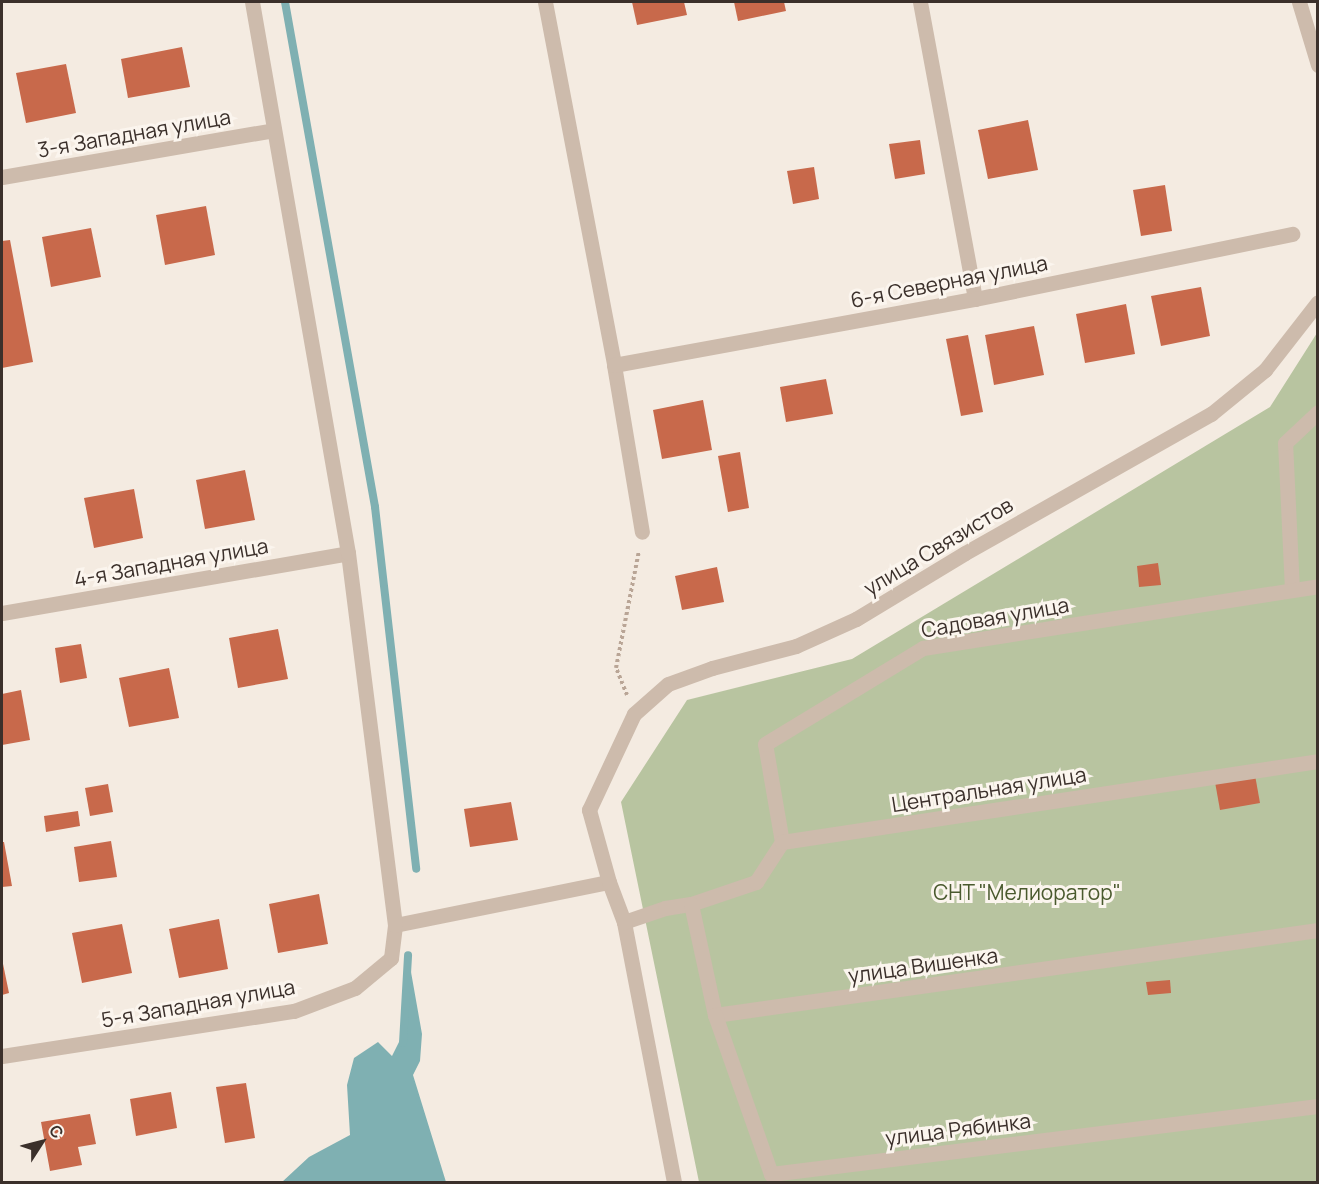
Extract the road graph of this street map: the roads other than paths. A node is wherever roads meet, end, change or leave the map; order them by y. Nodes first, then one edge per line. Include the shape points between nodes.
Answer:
1 (252, 2) edge
2 (544, 2) edge
3 (920, 2) edge
4 (1299, 2) edge
5 (1317, 65) edge
6 (274, 130) junction
7 (2, 177) edge
8 (1292, 234) dead end
9 (975, 299) junction
10 (1317, 302) edge
11 (614, 365) junction
12 (1316, 410) edge
13 (642, 532) road end
14 (348, 553) junction
15 (1317, 586) edge
16 (1293, 590) junction
17 (2, 613) edge
18 (1317, 761) edge
19 (782, 842) junction
20 (609, 882) junction
21 (691, 904) junction
22 (624, 922) junction
23 (395, 925) junction
24 (1317, 930) edge
25 (715, 1015) junction
26 (2, 1056) edge
27 (1317, 1106) edge
28 (674, 1182) edge

1 - 6 street, 5-я Западная улица
2 - 11 street
3 - 9 street
4 - 5 street
6 - 7 street, 3-я Западная улица
6 - 14 street, 5-я Западная улица
8 - 9 street, 6-я Северная улица
9 - 11 street, 6-я Северная улица
10 - 20 street, улица Связистов via 1265,370 1211,414 856,619 796,646 668,684 634,714 589,810
11 - 13 street
12 - 16 street via 1285,443
14 - 17 street, 4-я Западная улица
14 - 23 street, 5-я Западная улица
15 - 16 street, Садовая улица
16 - 19 street, Садовая улица via 923,648 765,744
18 - 19 street, Центральная улица
19 - 21 street via 756,882
20 - 22 street
20 - 23 street
21 - 22 street
21 - 25 street
22 - 28 street
23 - 26 street, 5-я Западная улица via 391,958 355,988 294,1011
24 - 25 street, улица Вишенка
25 - 27 street, улица Рябинка via 771,1174

